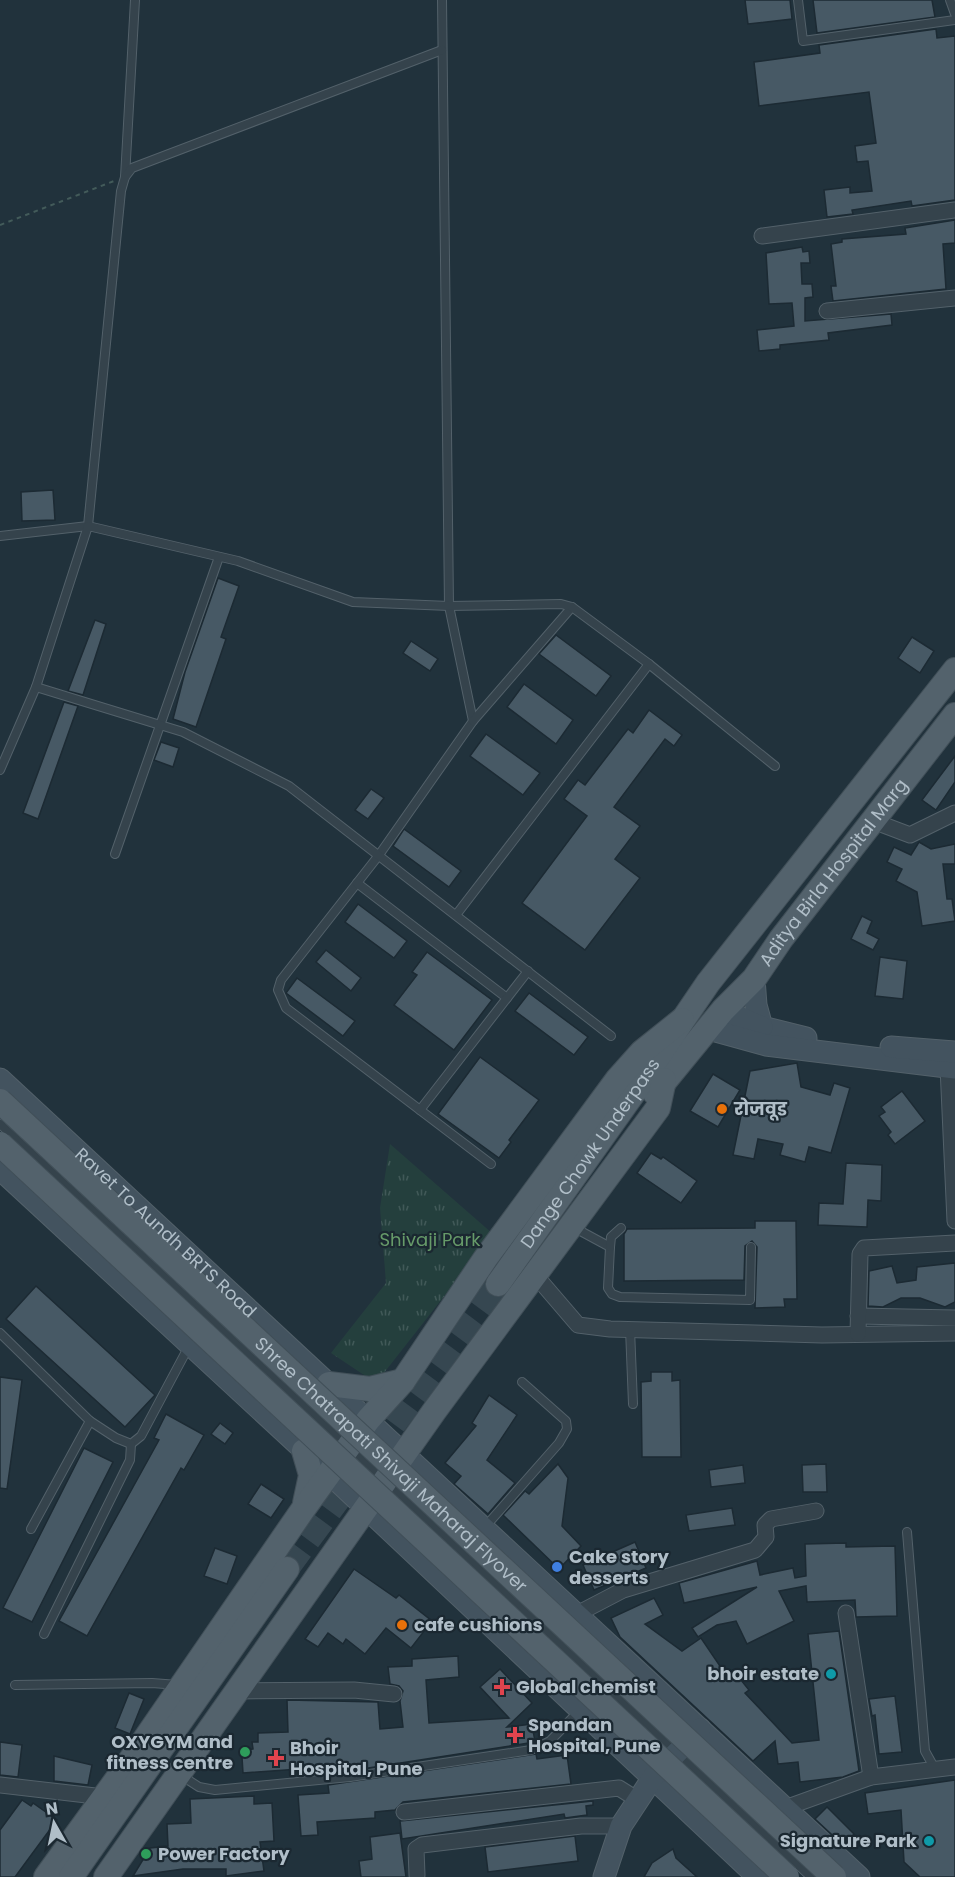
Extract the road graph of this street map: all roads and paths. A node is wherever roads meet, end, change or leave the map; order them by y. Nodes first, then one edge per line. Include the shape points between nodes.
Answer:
1 (135, 0) edge
2 (442, 0) edge
3 (798, 0) edge
4 (950, 0) edge
5 (955, 14) edge
6 (955, 20) edge
7 (442, 50) junction
8 (124, 177) junction
9 (955, 210) edge
10 (0, 225) edge
11 (762, 237) dead end
12 (955, 298) edge
13 (827, 311) dead end
14 (88, 526) junction
15 (0, 536) edge
16 (219, 557) junction
17 (449, 606) junction
18 (572, 607) junction
19 (649, 664) junction
20 (954, 673) edge
21 (36, 687) junction
22 (955, 715) edge
23 (473, 721) junction
24 (162, 726) junction
25 (775, 766) dead end
26 (0, 770) edge
27 (955, 813) edge
28 (873, 821) junction
29 (115, 854) dead end
30 (379, 855) junction
31 (357, 883) junction
32 (456, 915) junction
33 (528, 971) junction
34 (754, 979) junction
35 (507, 998) junction
36 (723, 1010) junction
37 (682, 1020) junction
38 (762, 1027) junction
39 (708, 1029) junction
40 (611, 1036) dead end
41 (953, 1063) edge
42 (0, 1079) edge
43 (664, 1080) junction
44 (0, 1101) edge
45 (420, 1110) junction
46 (0, 1124) edge
47 (0, 1144) edge
48 (491, 1164) dead end
49 (0, 1169) edge
50 (955, 1221) edge
51 (572, 1226) junction
52 (621, 1228) dead end
53 (955, 1243) edge
54 (610, 1247) junction
55 (751, 1247) dead end
56 (536, 1276) junction
57 (858, 1316) junction
58 (955, 1318) edge
59 (630, 1329) junction
60 (0, 1333) edge
61 (955, 1333) edge
62 (858, 1334) junction
63 (190, 1345) junction
64 (403, 1382) junction
65 (522, 1382) dead end
66 (328, 1384) junction
67 (633, 1404) dead end
68 (368, 1420) junction
69 (90, 1421) junction
70 (131, 1444) junction
71 (349, 1448) junction
72 (304, 1451) junction
73 (404, 1453) junction
74 (330, 1474) junction
75 (384, 1481) junction
76 (304, 1508) junction
77 (365, 1508) junction
78 (816, 1511) dead end
79 (484, 1528) junction
80 (32, 1529) dead end
81 (907, 1532) dead end
82 (846, 1613) dead end
83 (576, 1614) junction
84 (44, 1634) dead end
85 (15, 1685) dead end
86 (182, 1685) junction
87 (237, 1691) junction
88 (394, 1694) dead end
89 (581, 1709) junction
90 (700, 1729) junction
91 (677, 1752) junction
92 (955, 1767) edge
93 (935, 1769) junction
94 (178, 1773) junction
95 (654, 1776) junction
96 (871, 1777) junction
97 (0, 1785) edge
98 (104, 1797) junction
99 (638, 1800) junction
100 (785, 1808) junction
101 (404, 1812) dead end
102 (621, 1826) junction
103 (417, 1875) dead end
104 (46, 1877) edge
105 (71, 1877) edge
106 (85, 1877) edge
107 (106, 1877) edge
108 (604, 1877) edge
109 (759, 1877) edge
110 (787, 1877) edge
111 (811, 1877) edge
112 (834, 1877) edge
113 (859, 1877) edge

1 - 8 lane
2 - 7 lane
3 - 6 lane via 803,41
4 - 5 lane
7 - 8 lane via 143,163
7 - 17 lane
8 - 10 path
8 - 14 lane
9 - 11 street
12 - 13 street
14 - 15 lane
14 - 16 lane
14 - 21 lane
16 - 17 lane via 353,602
16 - 24 lane
17 - 18 lane
17 - 23 lane
18 - 19 lane
18 - 23 lane
19 - 25 lane
19 - 32 lane
20 - 37 main road, Aditya Birla Hospital Marg
21 - 24 lane
21 - 26 lane
22 - 28 main road, Aditya Birla Hospital Marg
23 - 30 lane
24 - 29 lane
24 - 30 lane via 192,736 289,786
27 - 28 street via 910,835
28 - 34 main road, Aditya Birla Hospital Marg
30 - 31 lane
30 - 32 lane
31 - 35 lane
31 - 45 lane via 281,980 280,1000
32 - 33 lane
33 - 35 lane
33 - 40 lane
34 - 36 main road, Aditya Birla Hospital Marg
34 - 38 street
35 - 45 lane
36 - 38 street
36 - 39 main road, Aditya Birla Hospital Marg
37 - 43 main road, Dange Chowk Underpass via 503,1289
37 - 64 main road via 642,1052 617,1080 484,1259
38 - 41 street via 796,1037
39 - 41 street via 766,1046
39 - 43 main road, Dange Chowk Underpass
41 - 50 street
42 - 66 street, Ravet To Aundh BRTS Road
43 - 51 main road via 658,1108
44 - 112 main road, Shree Chatrapati Shivaji Maharaj Flyover, bridge
45 - 48 lane
46 - 71 lane
47 - 110 main road, Shree Chatrapati Shivaji Maharaj Flyover, bridge
49 - 63 street
51 - 54 lane
51 - 56 main road
52 - 54 lane via 611,1237
53 - 57 street via 864,1248 860,1254
54 - 55 lane via 608,1288 612,1294 750,1300
56 - 59 street via 578,1325
56 - 73 main road
57 - 58 street
57 - 62 street
59 - 62 street
59 - 67 lane
60 - 69 lane
61 - 62 street
63 - 70 lane via 141,1436
63 - 72 street
64 - 66 main road via 370,1389
64 - 68 main road
65 - 79 lane via 566,1421 567,1429
66 - 68 street, Ravet To Aundh BRTS Road
68 - 71 main road
68 - 73 street, Ravet To Aundh BRTS Road
69 - 70 lane
69 - 80 lane
70 - 84 lane via 130,1460
71 - 74 main road
71 - 75 lane
72 - 74 street
72 - 76 main road via 311,1475
73 - 75 main road
73 - 79 street, Ravet To Aundh BRTS Road
74 - 76 main road
74 - 77 street
75 - 77 main road
75 - 91 lane
76 - 86 main road
77 - 87 main road
77 - 89 street
78 - 83 street via 771,1519 765,1525 766,1537 755,1550 623,1590
79 - 83 street, Ravet To Aundh BRTS Road
81 - 93 lane via 925,1750
82 - 96 street
83 - 90 street, Ravet To Aundh BRTS Road
85 - 86 lane
86 - 98 main road
87 - 88 street via 354,1690
87 - 94 main road
89 - 94 lane via 550,1741 531,1750 350,1777 215,1790 199,1786
89 - 95 street
90 - 91 street
90 - 100 street, Ravet To Aundh BRTS Road
91 - 95 street
91 - 111 lane
92 - 93 street
93 - 96 street
94 - 107 main road
95 - 99 street
95 - 109 street
96 - 100 street
97 - 98 street
98 - 104 main road
99 - 101 street via 619,1788
99 - 102 street
100 - 113 street, Ravet To Aundh BRTS Road
102 - 103 street via 581,1826 422,1845 415,1854
102 - 108 street
105 - 106 main road via 293,1572

